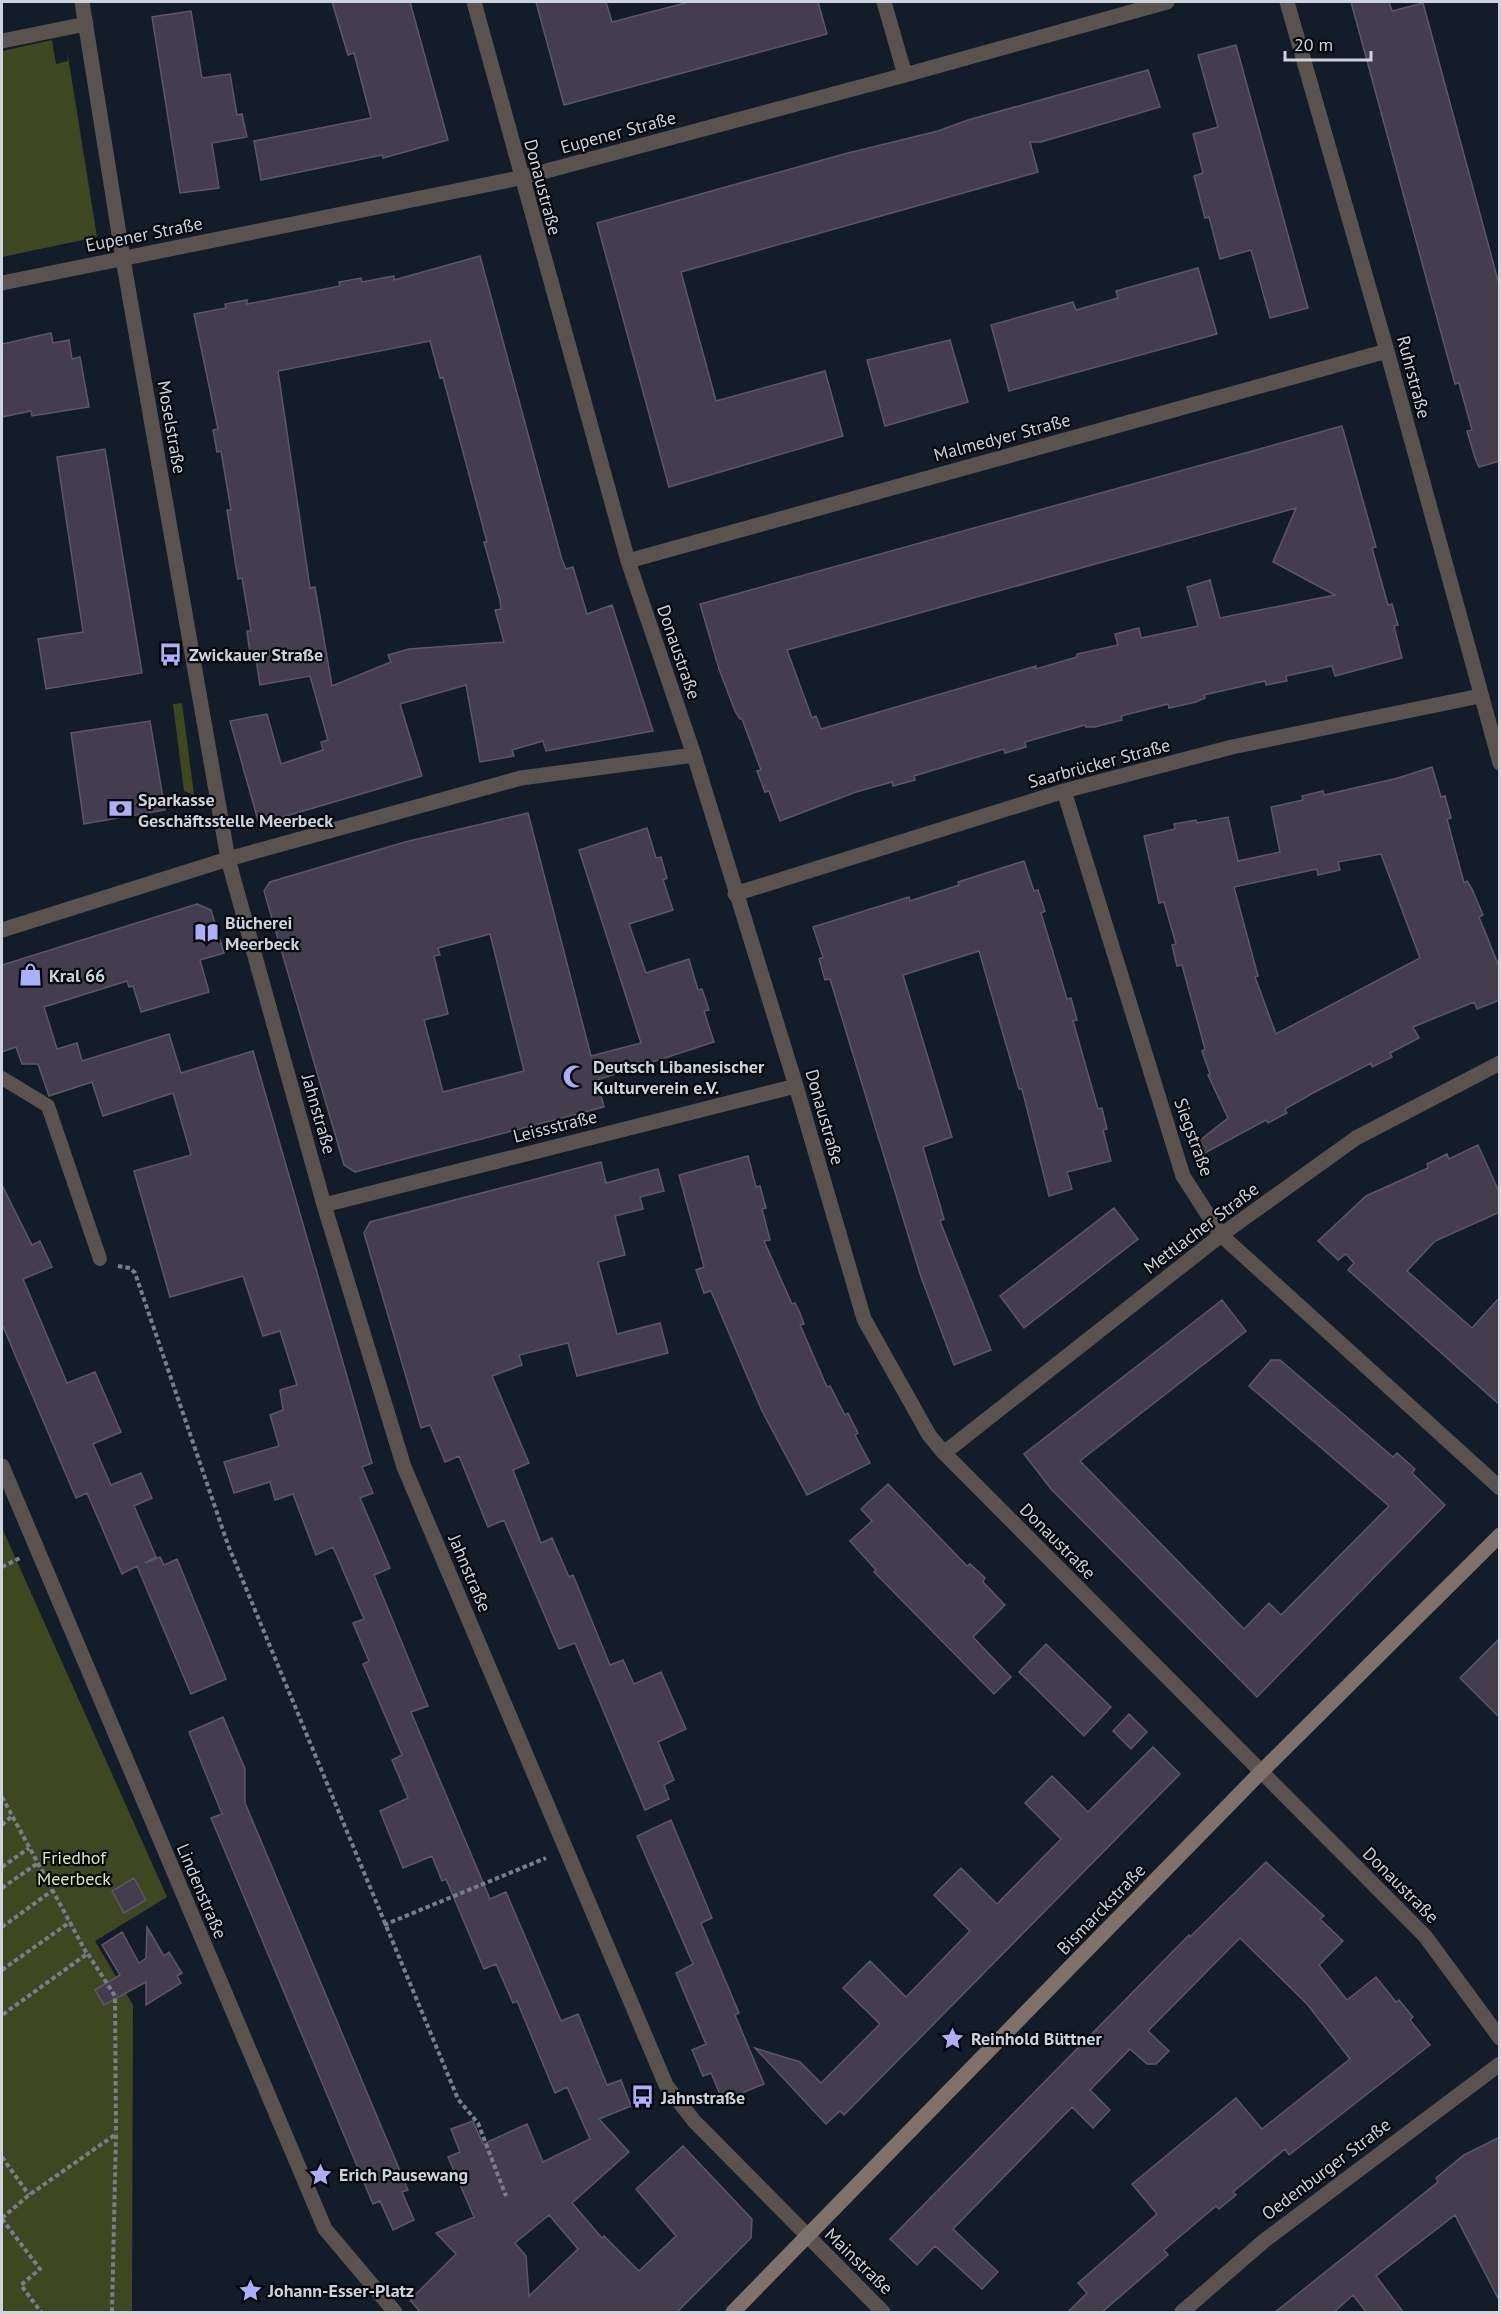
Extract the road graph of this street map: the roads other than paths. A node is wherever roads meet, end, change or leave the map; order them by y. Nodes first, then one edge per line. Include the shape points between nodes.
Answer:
1 (82, 2) edge
2 (474, 2) edge
3 (884, 2) edge
4 (1167, 2) edge
5 (1287, 2) edge
6 (86, 24) junction
7 (2, 41) edge
8 (905, 75) junction
9 (520, 178) junction
10 (123, 259) junction
11 (2, 283) edge
12 (1387, 351) junction
13 (628, 561) junction
14 (1480, 696) junction
15 (694, 755) junction
16 (1500, 763) edge
17 (1064, 791) junction
18 (228, 859) junction
19 (735, 894) junction
20 (2, 930) edge
21 (1500, 1063) edge
22 (2, 1078) edge
23 (796, 1086) junction
24 (324, 1205) junction
25 (1221, 1235) junction
26 (100, 1259) road end
27 (944, 1453) junction
28 (2, 1466) edge
29 (1500, 1488) edge
30 (1500, 1535) edge
31 (1260, 1773) junction
32 (1500, 2038) edge
33 (1500, 2064) edge
34 (807, 2238) junction
35 (395, 2313) edge
36 (733, 2313) edge
37 (883, 2313) edge
38 (1182, 2313) edge

1 - 6 street, Moselstraße
2 - 9 street, Donaustraße
3 - 8 street
4 - 8 street, Eupener Straße
5 - 12 street, Ruhrstraße
6 - 7 street
6 - 10 street, Moselstraße
8 - 9 street, Eupener Straße
9 - 10 street, Eupener Straße
9 - 13 street, Donaustraße
10 - 11 street, Eupener Straße
10 - 18 street, Moselstraße
12 - 13 street, Malmedyer Straße
12 - 14 street, Ruhrstraße
13 - 15 street, Donaustraße
14 - 16 street, Ruhrstraße
14 - 17 street, Saarbrücker Straße via 1232,747
15 - 18 street via 521,778
15 - 19 street, Donaustraße
17 - 19 street, Saarbrücker Straße
17 - 25 street, Siegstraße via 1183,1176
18 - 20 street
18 - 24 street, Jahnstraße
19 - 23 street, Donaustraße
21 - 25 street, Mettlacher Straße via 1356,1138
22 - 26 lane via 48,1106
23 - 24 street, Leissstraße
23 - 27 street, Donaustraße via 864,1319 929,1435
24 - 34 street, Jahnstraße via 404,1467 666,2085 694,2121
25 - 27 street, Mettlacher Straße
25 - 29 street, Siegstraße
27 - 31 street, Donaustraße
28 - 35 street, Lindenstraße via 325,2229
30 - 31 main road, Bismarckstraße
31 - 32 street, Donaustraße via 1425,1936
31 - 34 main road, Bismarckstraße
33 - 38 street, Oedenburger Straße via 1265,2240
34 - 36 main road, Bismarckstraße
34 - 37 street, Mainstraße

